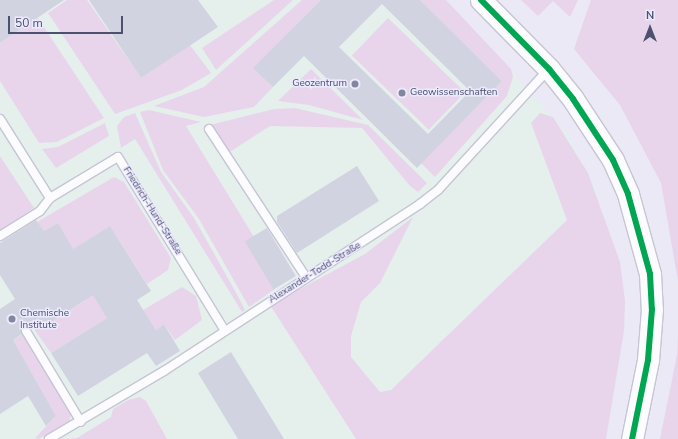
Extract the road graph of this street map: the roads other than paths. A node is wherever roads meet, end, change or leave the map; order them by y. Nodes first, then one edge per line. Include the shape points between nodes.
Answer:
1 (481, 0) edge
2 (549, 69) junction
3 (0, 119) edge
4 (209, 129) dead end
5 (50, 198) junction
6 (0, 236) edge
7 (306, 277) junction
8 (26, 331) dead end
9 (225, 331) junction
10 (81, 422) junction
11 (49, 439) edge
12 (632, 439) edge

1 - 2 street
2 - 7 lane, Alexander-Todd-Straße via 438,190 372,238
2 - 12 street via 613,160 641,237 650,274 651,334
3 - 5 lane
4 - 7 lane
5 - 6 lane via 40,211
5 - 9 lane, Friedrich-Hund-Straße via 118,157
7 - 9 lane, Alexander-Todd-Straße
8 - 10 lane
9 - 10 lane, Alexander-Todd-Straße
10 - 11 lane, Alexander-Todd-Straße

